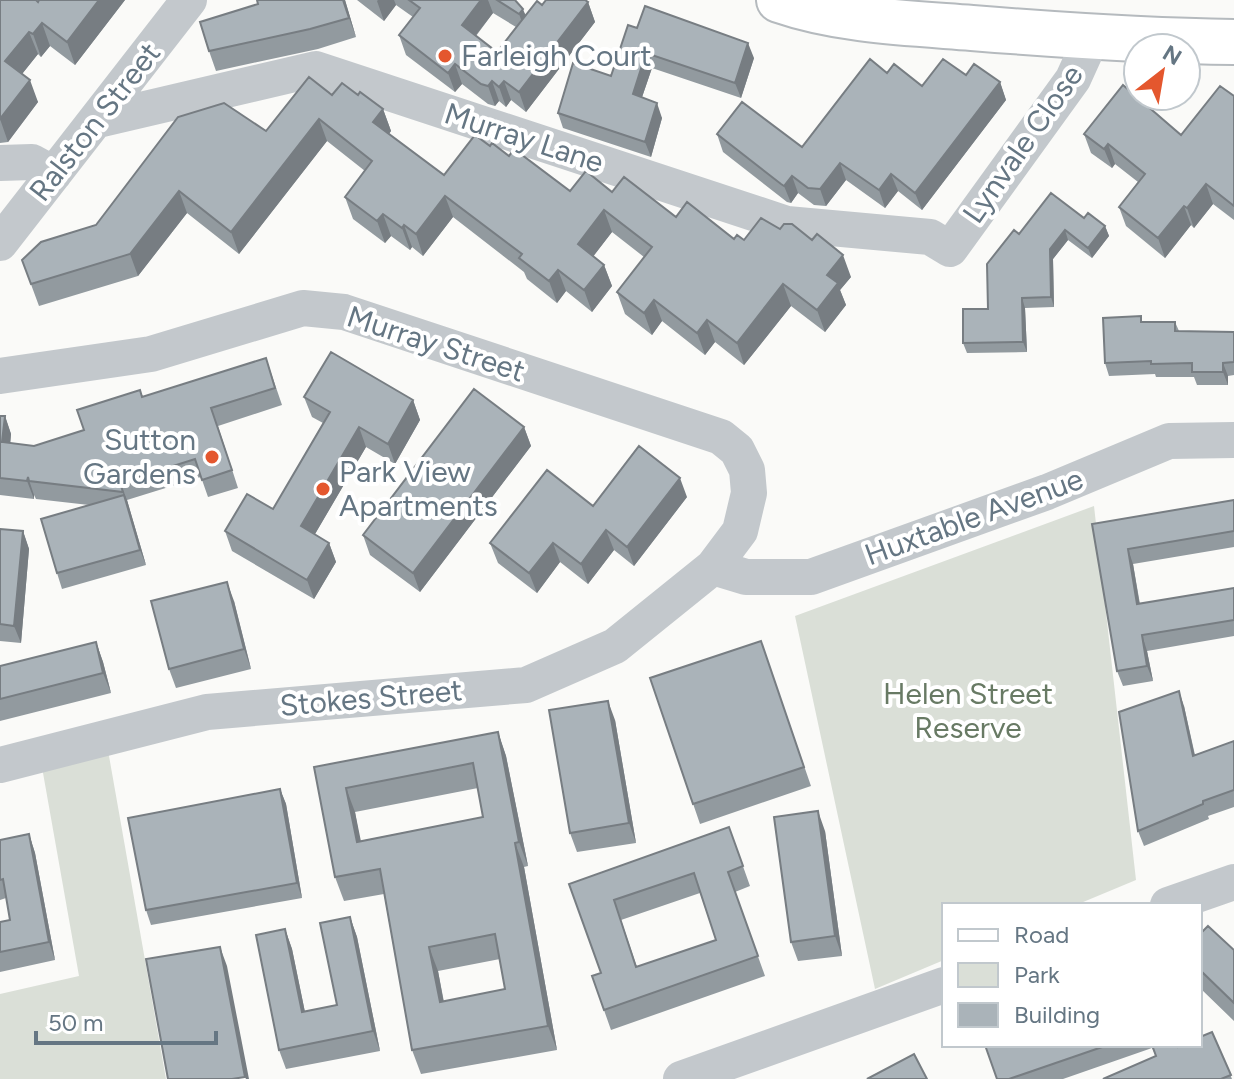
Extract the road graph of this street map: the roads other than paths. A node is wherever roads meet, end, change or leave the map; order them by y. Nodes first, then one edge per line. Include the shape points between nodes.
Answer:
1 (189, 0) edge
2 (779, 0) edge
3 (1092, 37) junction
4 (1234, 42) edge
5 (98, 120) junction
6 (0, 163) edge
7 (54, 174) junction
8 (0, 243) edge
9 (950, 249) joint
10 (0, 376) edge
11 (1234, 440) edge
12 (713, 567) junction
13 (0, 765) edge
14 (1234, 882) edge
15 (1174, 903) edge
16 (942, 986) edge
17 (681, 1079) edge

1 - 5 street, Ralston Street
2 - 3 main road via 875,20
3 - 4 main road
3 - 9 street, Lynvale Close via 1073,79
5 - 7 street, Ralston Street
5 - 9 street, Murray Lane via 316,69 787,224 930,237
6 - 7 street via 32,162
7 - 8 street, Ralston Street
10 - 12 street, Murray Street via 151,354 303,308 344,312 721,437 737,450 747,470 749,493 740,531
11 - 12 street, Huxtable Avenue via 1169,441 1047,492 811,577 746,577
12 - 13 street, Stokes Street via 615,646 526,685 207,712
14 - 15 street
16 - 17 street

